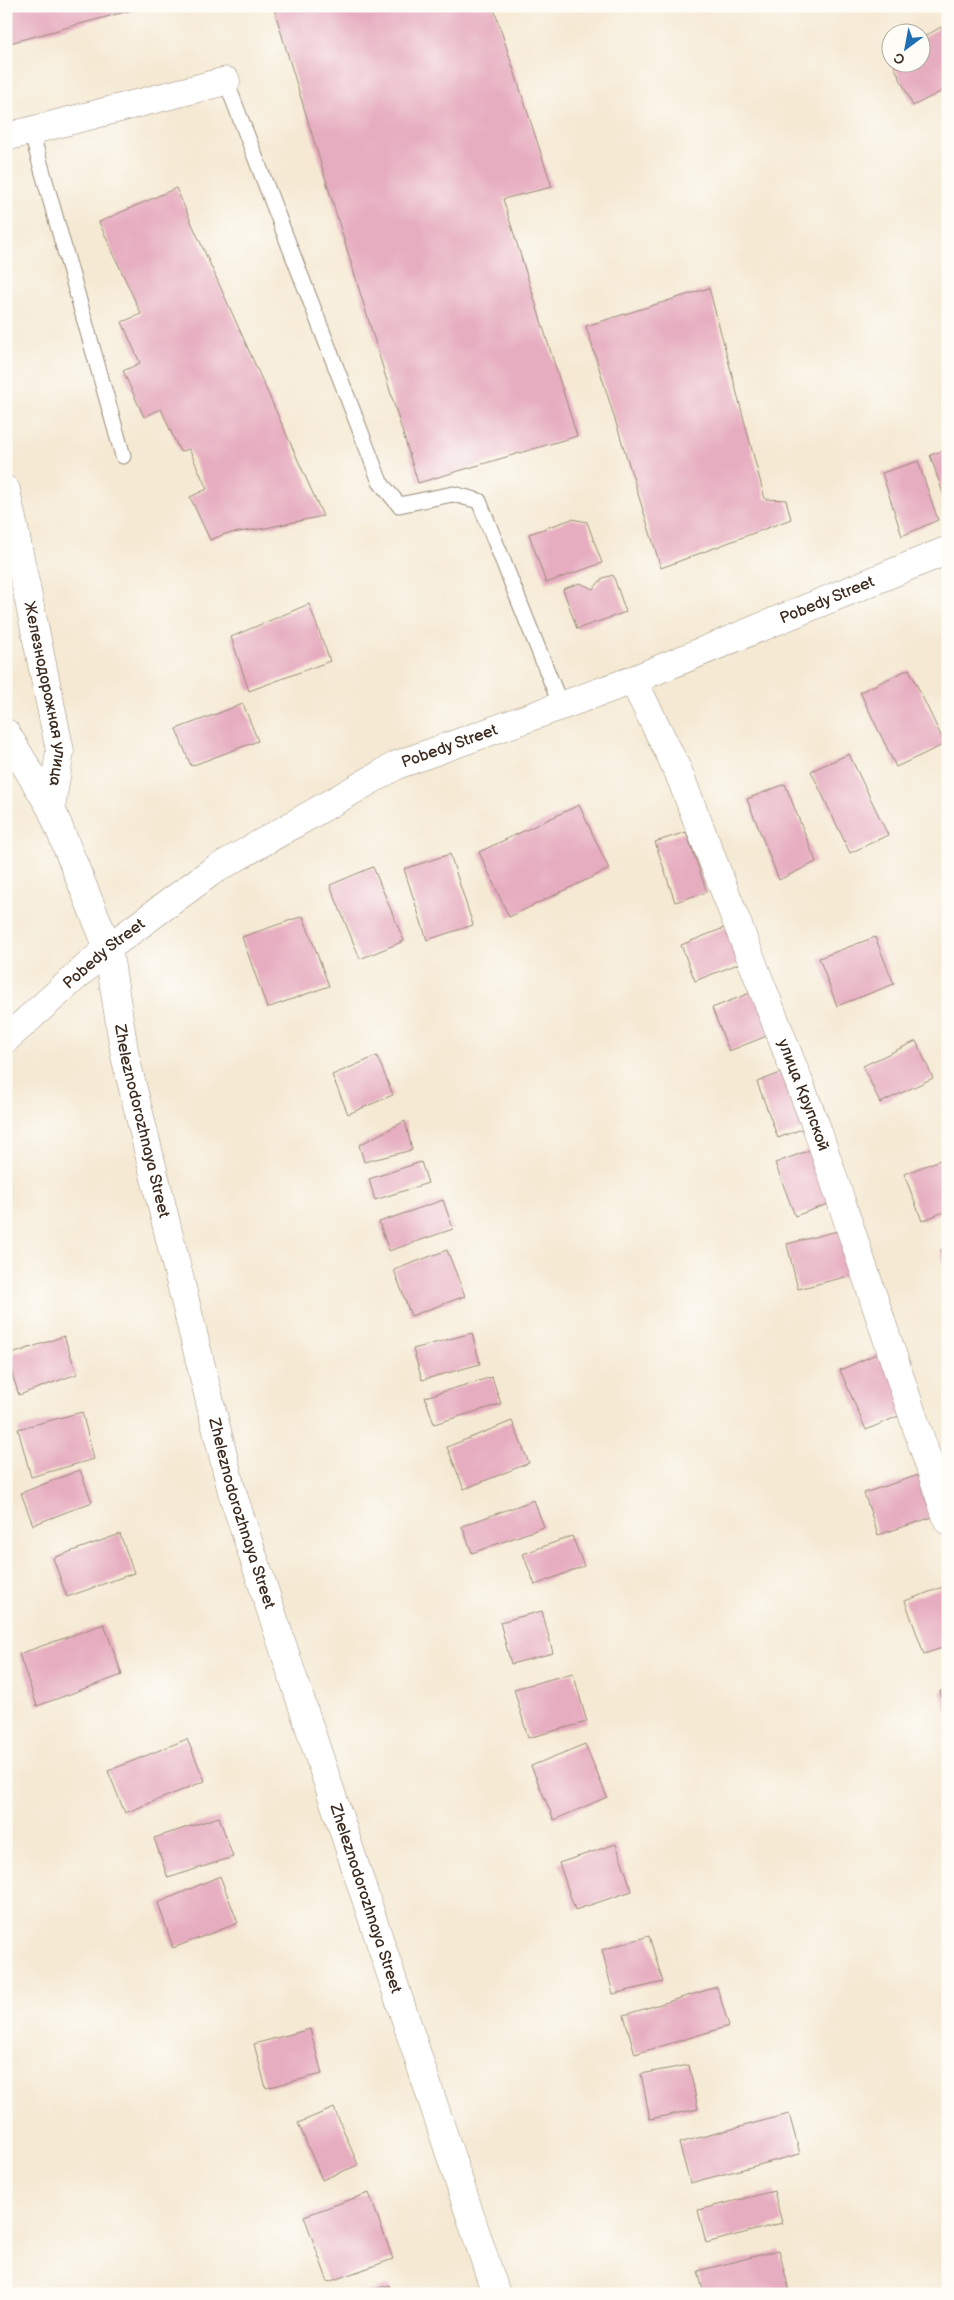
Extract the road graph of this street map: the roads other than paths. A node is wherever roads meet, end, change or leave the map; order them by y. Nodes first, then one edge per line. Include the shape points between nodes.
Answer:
1 (226, 81) joint
2 (18, 134) edge
3 (123, 456) dead end
4 (6, 490) edge
5 (11, 535) edge
6 (948, 550) edge
7 (633, 680) junction
8 (561, 706) junction
9 (6, 733) edge
10 (51, 808) junction
11 (108, 948) junction
12 (6, 1038) edge
13 (948, 1521) edge
14 (496, 2294) edge

1 - 2 street
1 - 8 lane via 380,482 399,505 453,494 479,500
2 - 3 lane
4 - 5 street, Железнодорожная улица
5 - 10 street, Железнодорожная улица via 60,751
6 - 7 street, Pobedy Street
7 - 8 street, Pobedy Street
7 - 13 street, улица Крупской via 678,771 816,1126
8 - 11 street, Pobedy Street via 397,765 210,872
9 - 10 street, Zheleznodorozhnaya Street
10 - 11 street, Zheleznodorozhnaya Street
11 - 12 street, Pobedy Street
11 - 14 street, Zheleznodorozhnaya Street via 125,1056 232,1492

